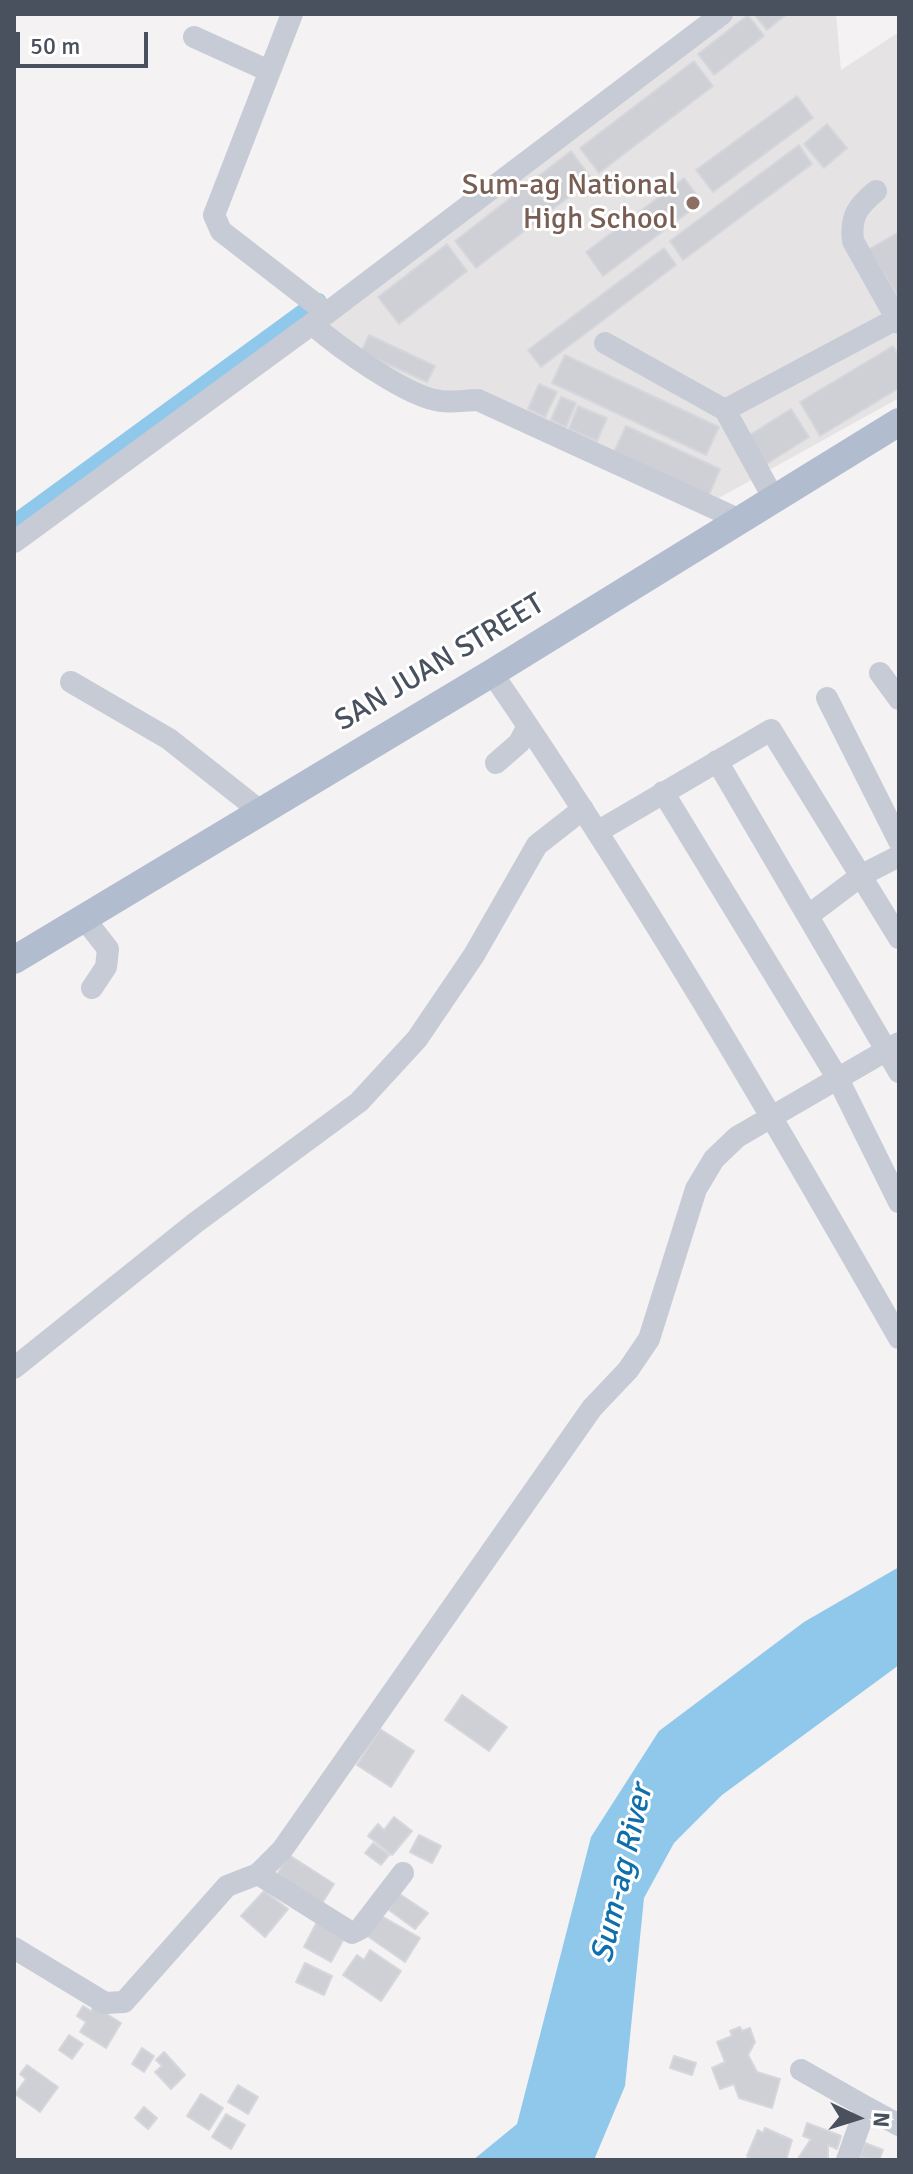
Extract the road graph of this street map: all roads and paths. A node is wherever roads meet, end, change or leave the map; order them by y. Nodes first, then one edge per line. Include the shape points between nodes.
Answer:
1 (292, 14) edge
2 (722, 14) edge
3 (194, 37) dead end
4 (269, 71) junction
5 (876, 191) dead end
6 (316, 311) junction
7 (898, 321) edge
8 (605, 343) dead end
9 (725, 410) junction
10 (899, 422) edge
11 (774, 499) junction
12 (740, 520) junction
13 (14, 542) edge
14 (492, 673) junction
15 (880, 673) dead end
16 (71, 682) dead end
17 (827, 698) dead end
18 (899, 699) edge
19 (528, 726) junction
20 (717, 761) junction
21 (496, 763) dead end
22 (663, 792) junction
23 (583, 809) junction
24 (260, 811) junction
25 (597, 832) junction
26 (899, 841) edge
27 (899, 856) edge
28 (862, 875) junction
29 (809, 915) junction
30 (83, 917) junction
31 (899, 938) edge
32 (14, 960) edge
33 (92, 988) dead end
34 (893, 1047) edge
35 (899, 1072) edge
36 (838, 1079) junction
37 (773, 1118) junction
38 (899, 1202) edge
39 (899, 1338) edge
40 (14, 1368) edge
41 (403, 1873) dead end
42 (258, 1874) junction
43 (14, 1948) edge
44 (801, 2070) dead end
45 (866, 2107) junction
46 (899, 2125) edge
47 (847, 2160) edge

1 - 4 street
2 - 6 street
3 - 4 street
4 - 6 street via 216,206 215,223
5 - 7 street via 858,206 853,241
6 - 12 street via 336,345 419,395 440,401 478,400
6 - 13 street
7 - 9 street
8 - 9 street
9 - 11 street
10 - 11 main road, SAN JUAN STREET
11 - 12 main road, SAN JUAN STREET
12 - 14 main road, SAN JUAN STREET
14 - 19 street
14 - 24 main road, SAN JUAN STREET
15 - 18 street
16 - 24 street via 169,739
17 - 26 street
19 - 21 street via 519,743
19 - 23 street
20 - 22 street
20 - 28 street via 771,730
20 - 29 street
22 - 25 street
22 - 36 street
23 - 25 street
23 - 40 street via 537,845 474,955 417,1039 359,1102
24 - 30 main road, SAN JUAN STREET
25 - 37 street
27 - 28 street
28 - 29 street
28 - 31 street
29 - 34 street
30 - 32 main road, SAN JUAN STREET
30 - 33 street via 108,949 106,967
34 - 35 street
34 - 36 street
36 - 37 street
36 - 38 street
37 - 39 street
37 - 42 street via 737,1137 714,1159 696,1189 649,1339 592,1408 282,1850
41 - 42 street via 352,1933
42 - 43 street via 227,1886 124,2002 105,2003
44 - 45 street
45 - 46 street
45 - 47 street

